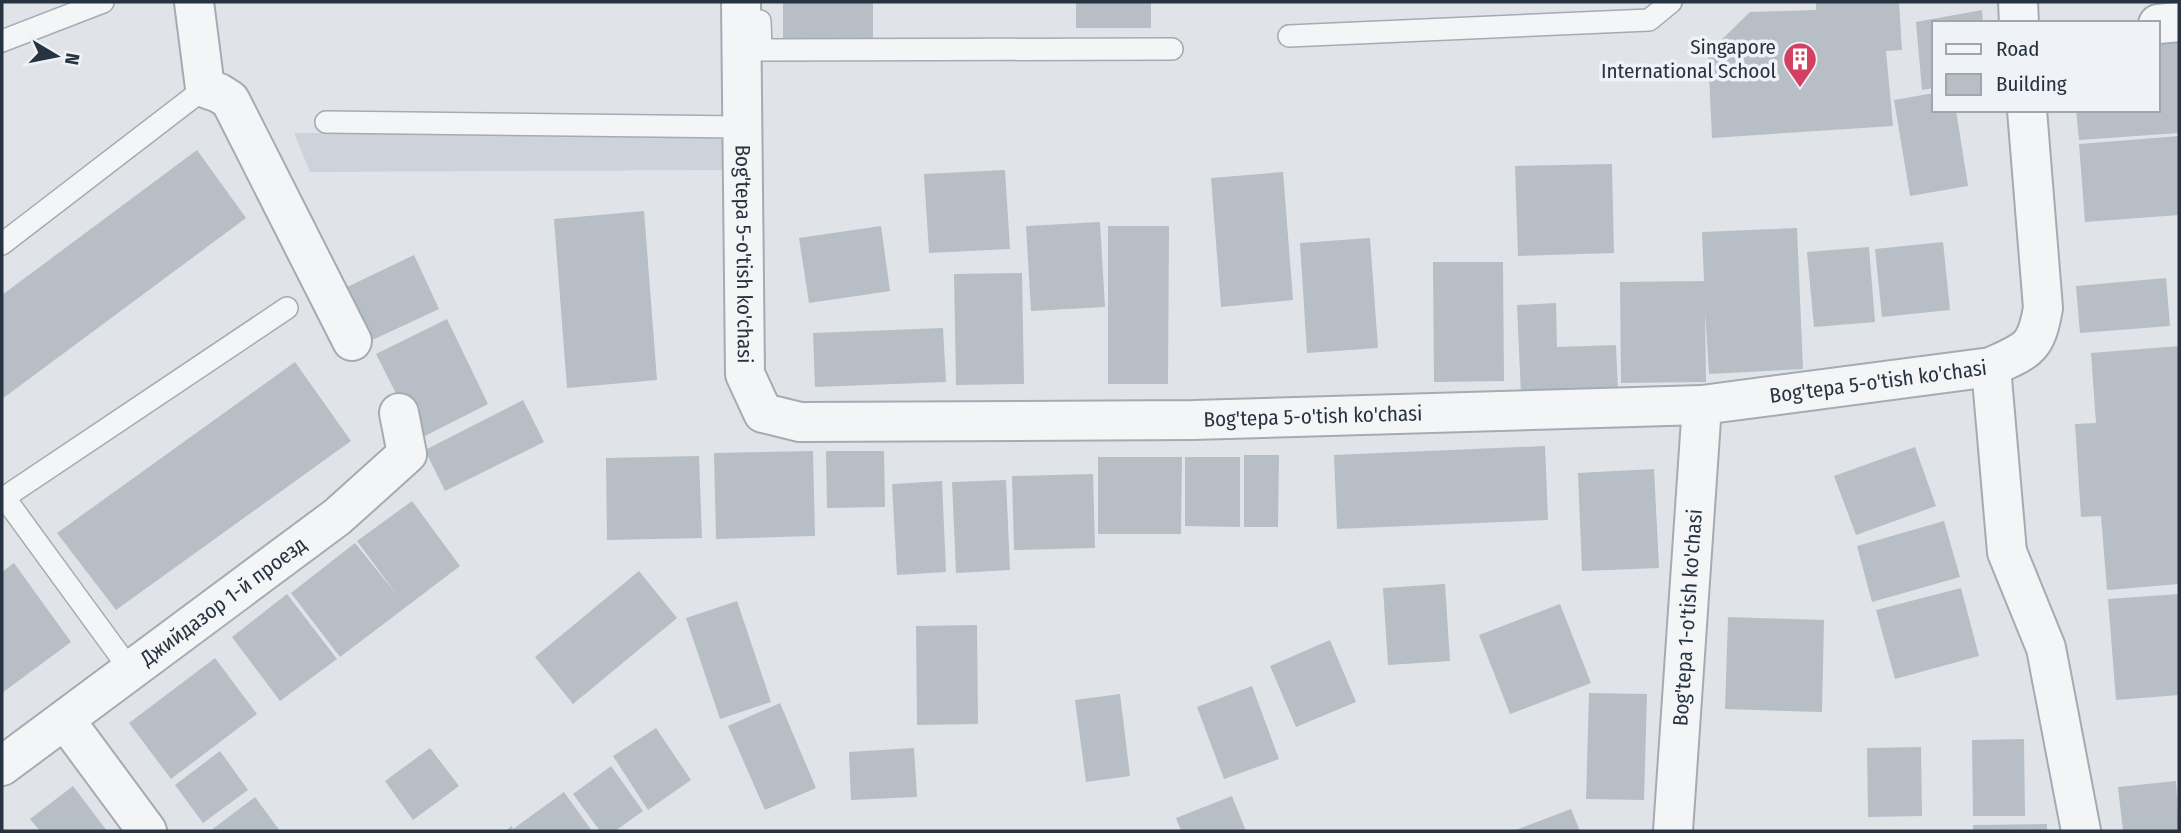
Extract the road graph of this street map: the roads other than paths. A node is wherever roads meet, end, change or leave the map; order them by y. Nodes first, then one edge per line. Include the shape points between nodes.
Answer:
1 (103, 2) edge
2 (194, 2) edge
3 (741, 2) edge
4 (760, 2) edge
5 (1671, 2) edge
6 (2018, 2) edge
7 (2020, 21) edge
8 (2179, 22) edge
9 (2160, 24) edge
10 (1289, 36) dead end
11 (2, 41) edge
12 (1172, 49) dead end
13 (205, 88) junction
14 (2027, 112) edge
15 (326, 122) dead end
16 (741, 127) junction
17 (2, 244) edge
18 (286, 307) dead end
19 (352, 341) dead end
20 (1992, 367) junction
21 (1702, 405) junction
22 (399, 413) dead end
23 (3, 498) edge
24 (131, 671) junction
25 (65, 720) junction
26 (2, 766) edge
27 (147, 831) edge
28 (1673, 831) edge
29 (2081, 831) edge

1 - 11 lane
2 - 13 street
3 - 16 street, Bog'tepa 5-o'tish ko'chasi
4 - 12 lane via 761,51
5 - 10 lane via 1649,20
6 - 7 street
8 - 9 street
13 - 17 lane
13 - 19 street via 230,100
14 - 20 street, Bog'tepa 5-o'tish ko'chasi via 2043,308 2039,333 2025,352
15 - 16 lane
16 - 21 street, Bog'tepa 5-o'tish ko'chasi via 745,374 763,413 800,422 1193,420
18 - 23 lane
20 - 21 street, Bog'tepa 5-o'tish ko'chasi
20 - 29 street via 2007,552 2046,648
21 - 28 street, Bog'tepa 1-o'tish ko'chasi
22 - 24 street, Джийдазор 1-й проезд via 407,454 337,517
23 - 24 lane
24 - 25 street, Джийдазор 1-й проезд
25 - 26 street, Джийдазор 1-й проезд
25 - 27 street

